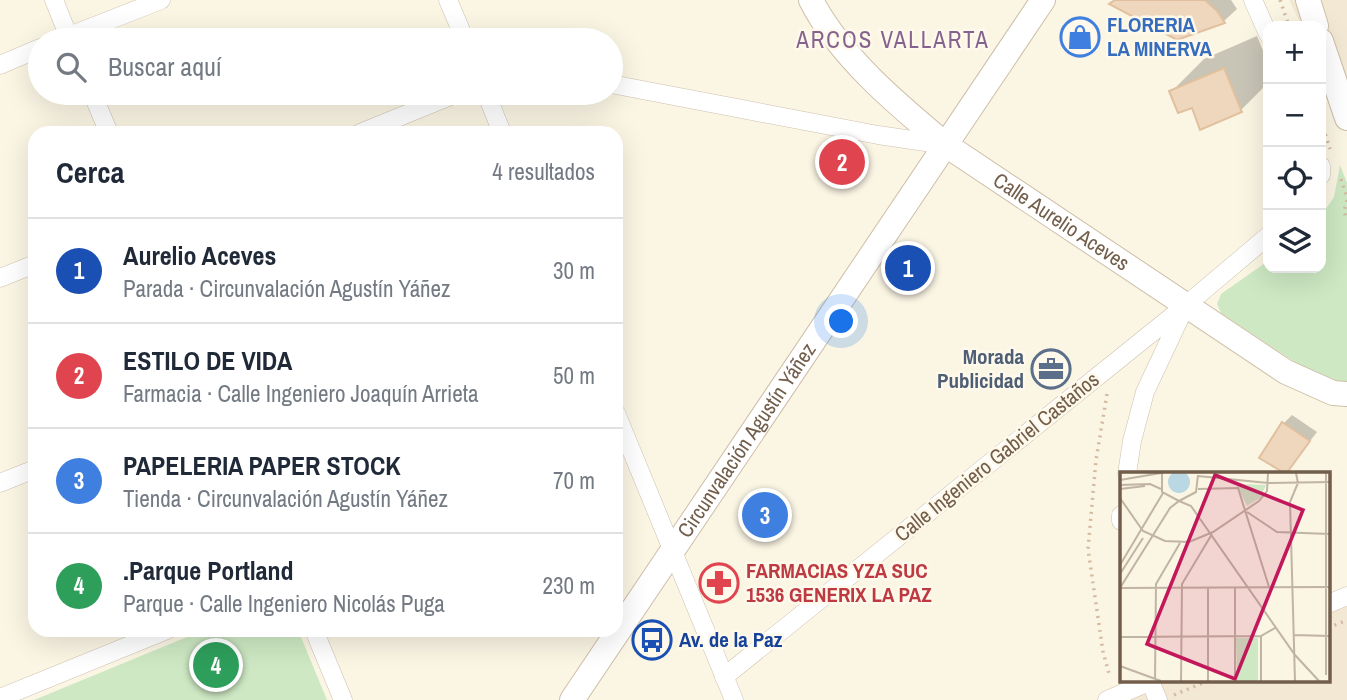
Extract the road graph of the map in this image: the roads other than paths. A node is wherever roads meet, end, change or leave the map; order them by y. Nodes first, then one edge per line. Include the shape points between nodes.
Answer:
1 (54, 0) edge
2 (161, 0) edge
3 (448, 0) edge
4 (811, 0) edge
5 (1043, 0) edge
6 (1253, 0) edge
7 (1308, 0) edge
8 (1314, 21) edge
9 (1263, 23) edge
10 (63, 28) edge
11 (93, 28) edge
12 (460, 28) edge
13 (28, 53) edge
14 (1326, 56) edge
15 (0, 65) edge
16 (623, 87) edge
17 (97, 105) edge
18 (429, 105) edge
19 (491, 105) edge
20 (1347, 118) edge
21 (106, 126) edge
22 (377, 126) edge
23 (499, 126) edge
24 (946, 145) junction
25 (1263, 240) edge
26 (28, 267) edge
27 (0, 278) edge
28 (1185, 306) junction
29 (1347, 394) edge
30 (623, 448) edge
31 (28, 472) edge
32 (1127, 472) edge
33 (0, 483) edge
34 (673, 552) junction
35 (1347, 596) edge
36 (1330, 603) edge
37 (623, 625) edge
38 (150, 637) edge
39 (317, 637) edge
40 (615, 637) edge
41 (724, 677) junction
42 (1149, 682) edge
43 (1152, 682) edge
44 (0, 698) edge
45 (1111, 698) edge
46 (1166, 698) edge
47 (343, 700) edge
48 (572, 700) edge
49 (734, 700) edge

1 - 10 street
2 - 11 street
3 - 12 street
4 - 24 main road, Calle Aurelio Aceves via 852,58
5 - 24 main road, Circunvalación Agustín Yáñez
6 - 9 street
7 - 8 main road
13 - 15 street
14 - 20 main road
16 - 24 street
17 - 21 street
18 - 22 street
19 - 23 street
24 - 28 main road, Calle Aurelio Aceves
24 - 34 main road, Circunvalación Agustín Yáñez
25 - 28 street, Calle Ingeniero Gabriel Castaños
26 - 27 street
28 - 29 main road, Calle Aurelio Aceves via 1286,372 1333,393
28 - 32 street via 1145,393
28 - 41 street, Calle Ingeniero Gabriel Castaños
30 - 34 street
31 - 33 street
34 - 37 main road, Circunvalación Agustín Yáñez
34 - 41 street
35 - 36 street
38 - 44 street
39 - 47 street
40 - 48 main road, Circunvalación Agustín Yáñez
41 - 49 street
42 - 45 street
43 - 46 street

